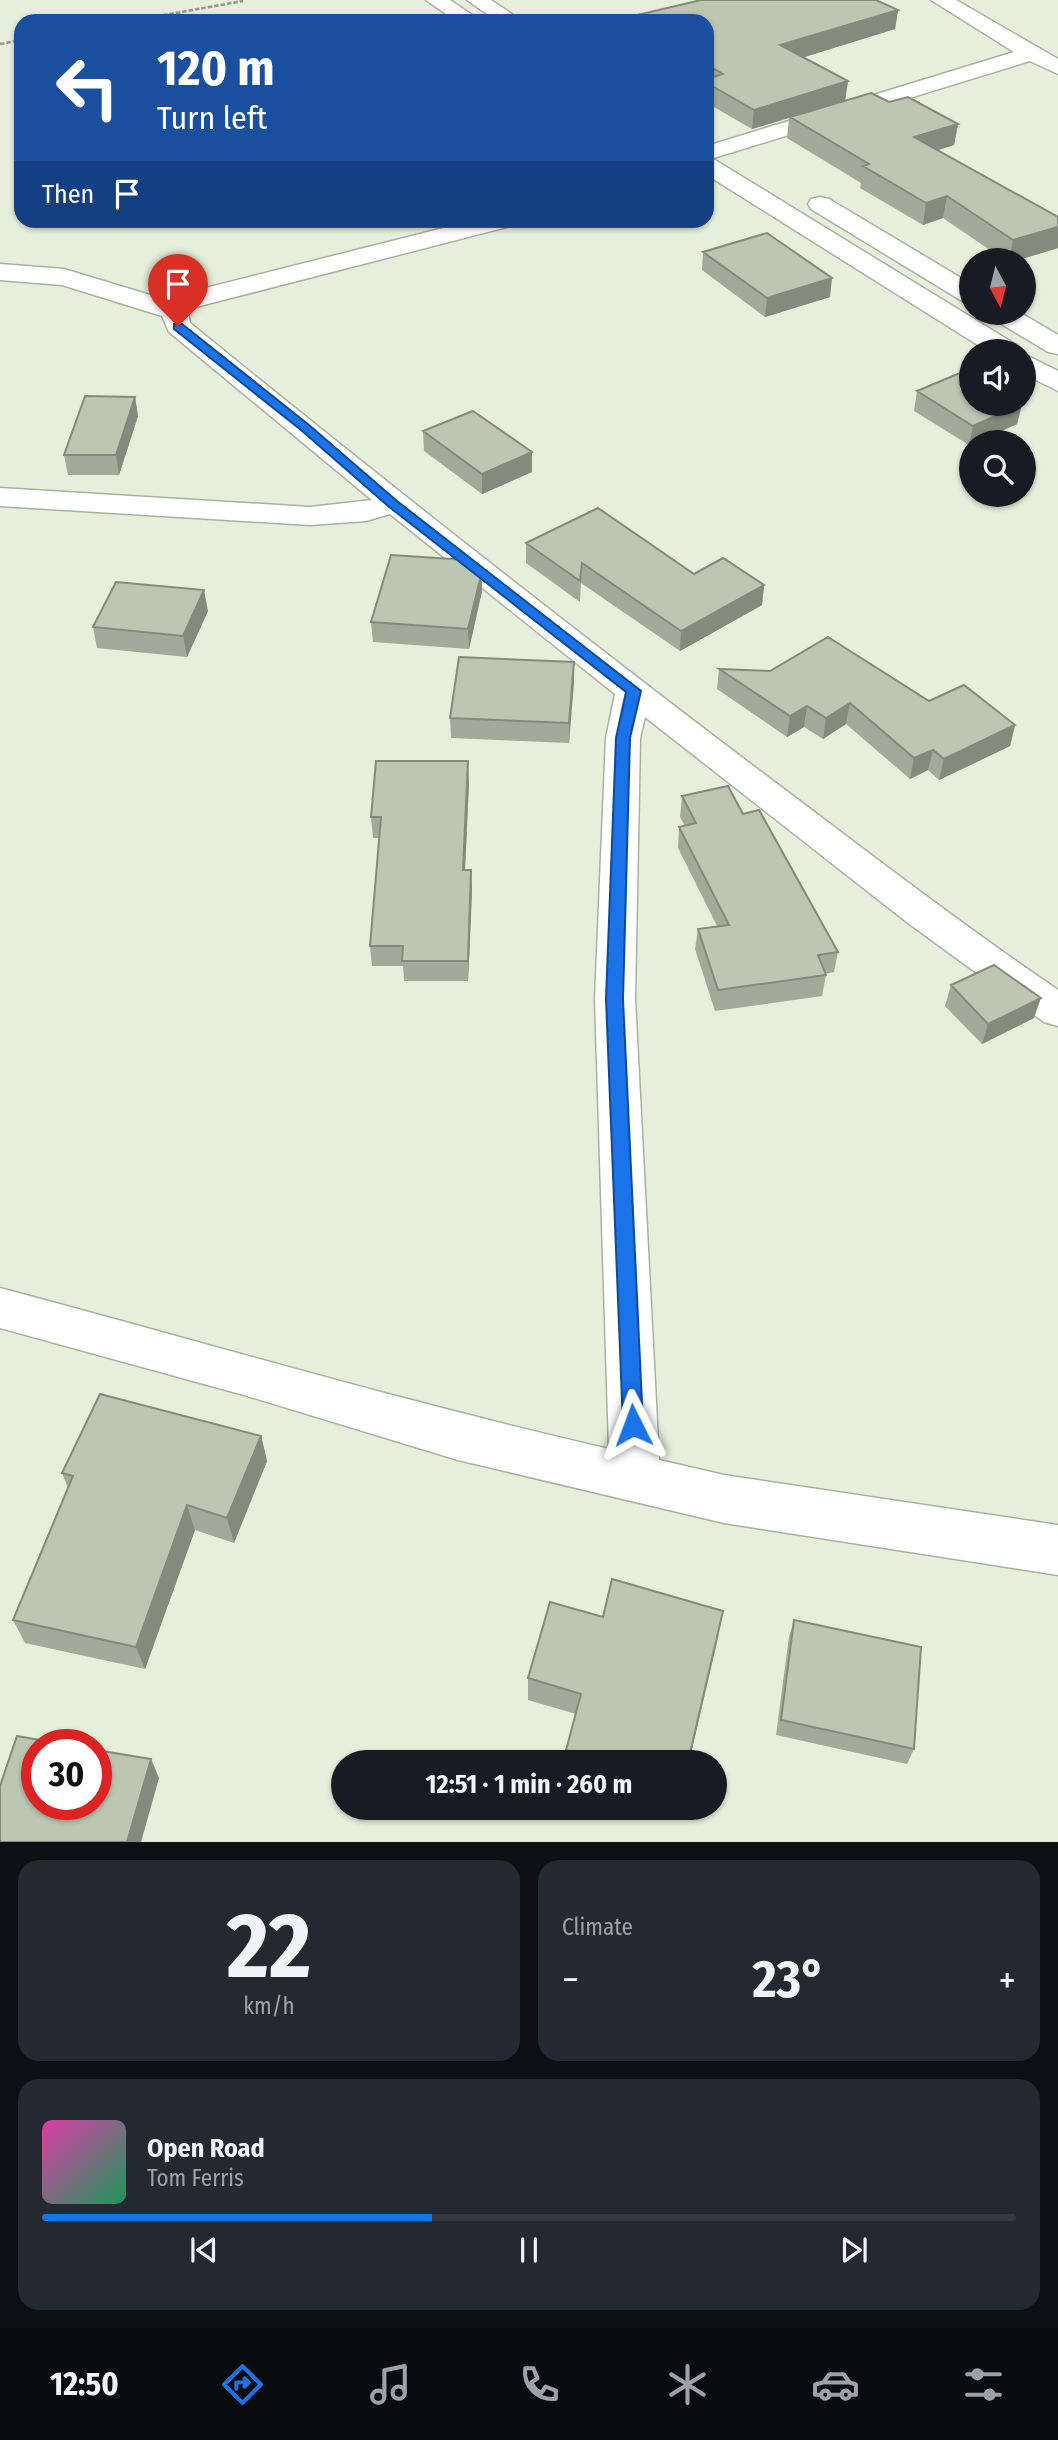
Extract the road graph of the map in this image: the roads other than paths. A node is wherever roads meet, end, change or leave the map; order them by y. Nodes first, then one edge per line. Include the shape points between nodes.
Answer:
1 (436, 0) edge
2 (477, 0) edge
3 (941, 0) edge
4 (459, 14) edge
5 (500, 14) edge
6 (1032, 53) junction
7 (1058, 68) edge
8 (714, 150) edge
9 (714, 152) edge
10 (714, 152) edge
11 (750, 162) dead end
12 (796, 190) dead end
13 (474, 228) edge
14 (0, 272) edge
15 (959, 288) edge
16 (174, 311) junction
17 (1024, 326) edge
18 (989, 339) edge
19 (1058, 346) edge
20 (1036, 369) edge
21 (1058, 383) edge
22 (0, 497) edge
23 (392, 503) junction
24 (634, 691) junction
25 (1058, 1011) edge
26 (0, 1308) edge
27 (635, 1478) junction
28 (1058, 1550) edge

1 - 4 street
2 - 5 street
3 - 6 street
6 - 7 street
6 - 8 street
9 - 11 street
10 - 18 street
12 - 15 street
13 - 16 street via 187,301
14 - 16 street via 65,277
16 - 23 street via 178,326
17 - 19 street
20 - 21 street
22 - 23 street via 310,516 366,512
23 - 24 street
24 - 25 street
24 - 27 street via 623,738 615,999
26 - 27 street via 458,1437
27 - 28 street via 724,1499

